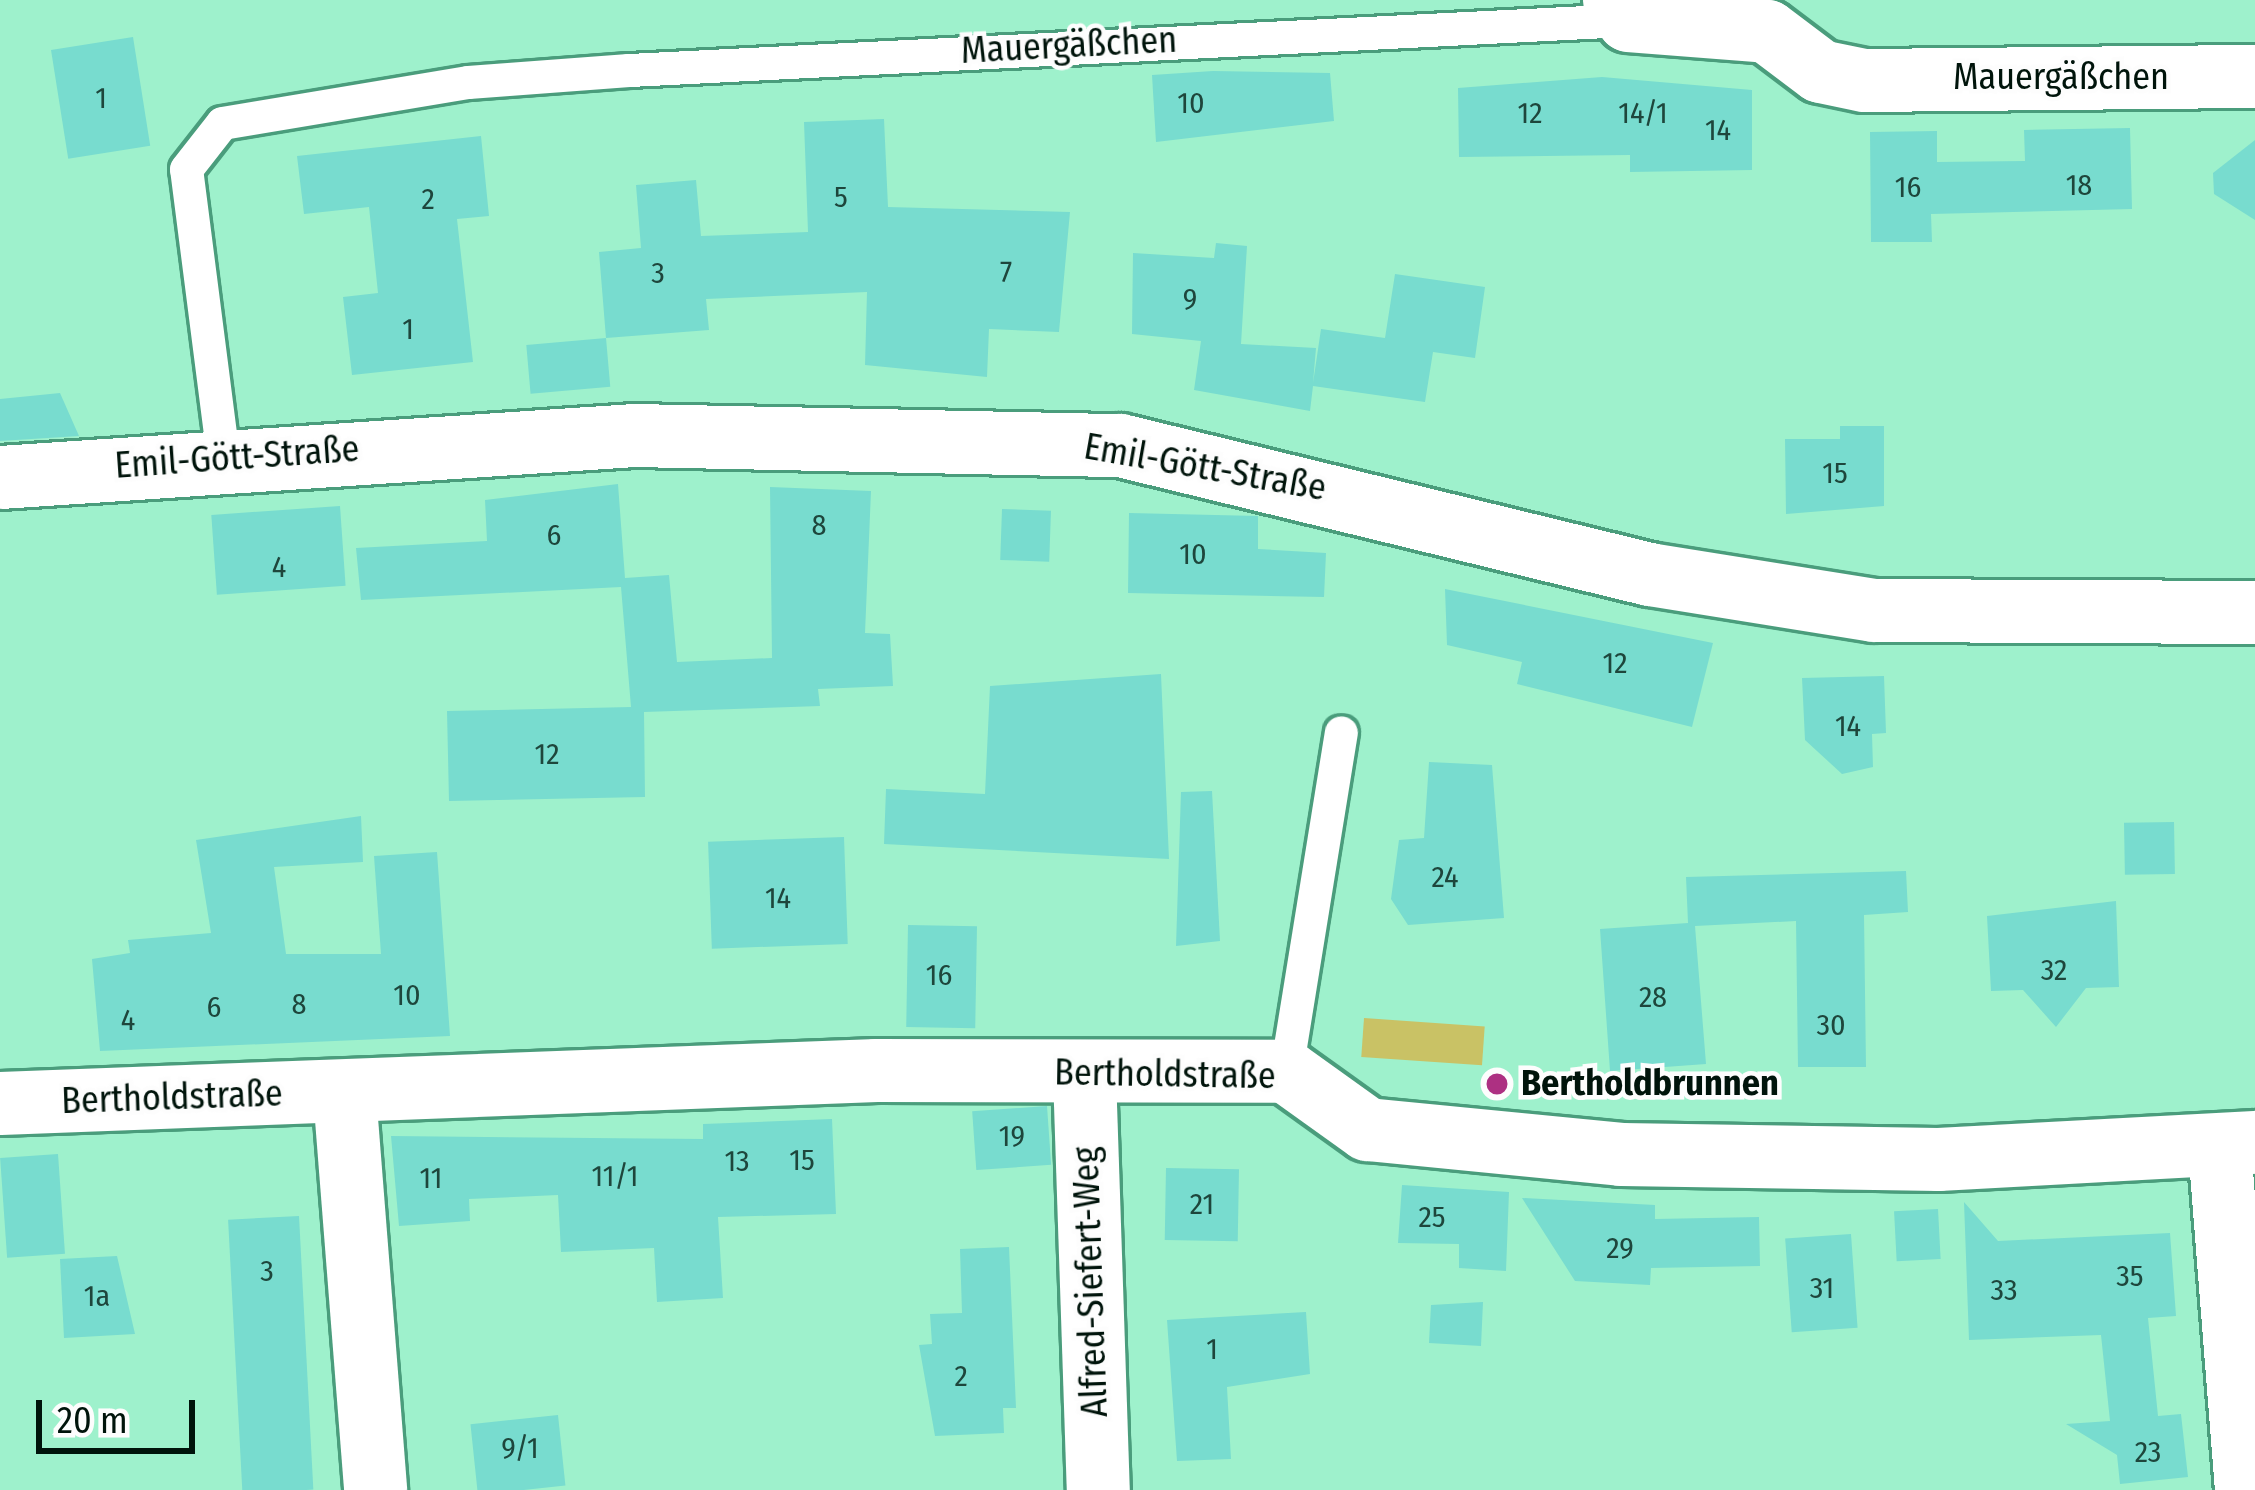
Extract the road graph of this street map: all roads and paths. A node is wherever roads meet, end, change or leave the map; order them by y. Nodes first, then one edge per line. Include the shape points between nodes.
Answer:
1 (1621, 10) edge
2 (2255, 76) edge
3 (223, 457) junction
4 (0, 477) edge
5 (2255, 612) edge
6 (1341, 732) dead end
7 (1286, 1071) junction
8 (1084, 1074) junction
9 (344, 1093) junction
10 (0, 1103) edge
11 (2237, 1144) edge
12 (375, 1490) edge
13 (1098, 1490) edge
14 (2246, 1490) edge

1 - 2 street, Mauergäßchen via 1767,31 1820,71 1864,80
1 - 3 lane, Mauergäßchen via 560,75 222,123 186,169
3 - 4 street, Emil-Gött-Straße
3 - 5 street, Emil-Gött-Straße via 634,435 1120,446 1649,574 1873,610
6 - 7 lane
7 - 8 street, Bertholdstraße
7 - 11 street, Bertholdstraße via 1367,1129 1621,1154 1938,1159
8 - 9 street, Bertholdstraße via 876,1070
8 - 13 street, Alfred-Siefert-Weg
9 - 10 street, Bertholdstraße
9 - 12 street
11 - 14 street

